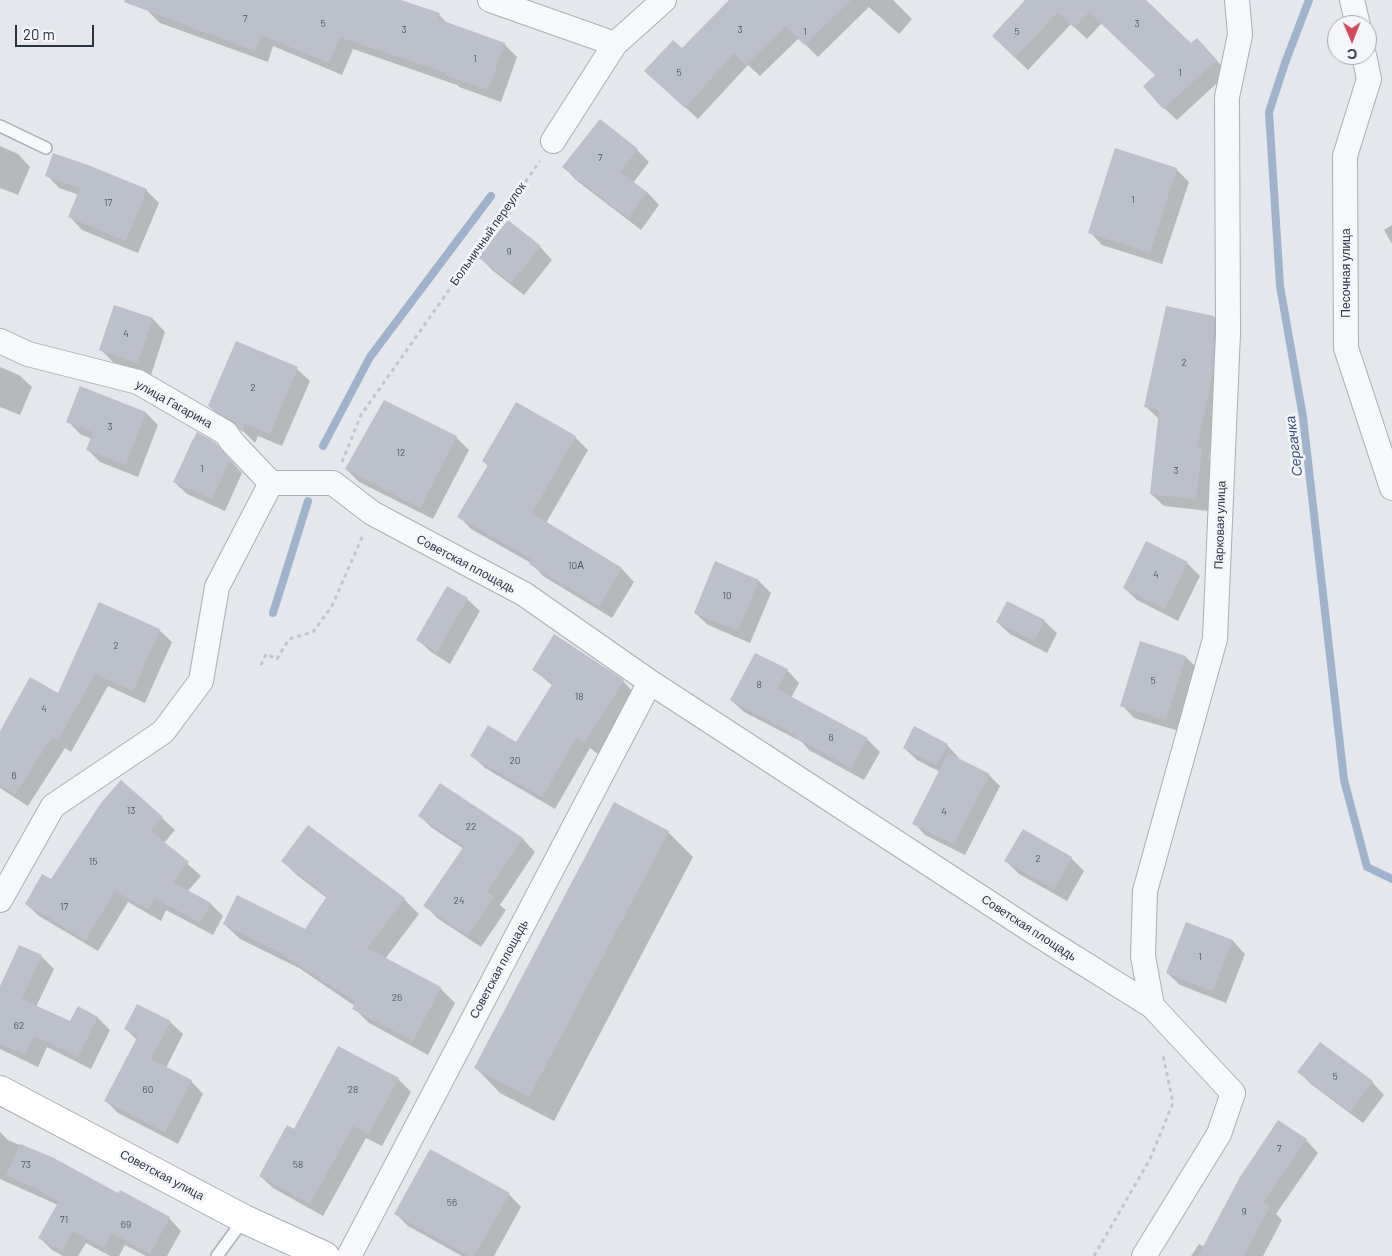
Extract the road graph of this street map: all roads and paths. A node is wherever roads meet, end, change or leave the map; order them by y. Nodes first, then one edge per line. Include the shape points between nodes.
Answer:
1 (490, 0) edge
2 (664, 0) edge
3 (1237, 0) edge
4 (1352, 0) edge
5 (1356, 15) edge
6 (615, 44) junction
7 (1366, 65) edge
8 (0, 126) edge
9 (553, 141) joint
10 (46, 148) dead end
11 (0, 341) edge
12 (271, 483) junction
13 (333, 483) junction
14 (1392, 488) edge
15 (372, 513) junction
16 (261, 665) dead end
17 (650, 682) junction
18 (0, 900) edge
19 (1152, 1006) junction
20 (1162, 1054) dead end
21 (0, 1090) edge
22 (244, 1219) junction
23 (217, 1256) edge
24 (325, 1256) edge
25 (349, 1256) edge
26 (1094, 1256) edge
27 (1144, 1256) edge

1 - 6 street
2 - 6 street
3 - 19 street, Парковая улица via 1240,35 1227,97 1228,333 1215,639 1145,891 1143,956
4 - 5 street
6 - 9 street
7 - 14 street, Песочная улица via 1369,79 1345,156 1346,348
8 - 10 lane
9 - 13 path, Больничный переулок via 361,415
11 - 12 street, улица Гагарина via 28,354 138,382 226,433
12 - 13 street
12 - 18 street via 217,587 201,681 163,732 54,806
13 - 15 street, Советская площадь
15 - 16 path via 332,606 313,632 289,639 277,659 266,654
15 - 17 street, Советская площадь via 524,594
17 - 19 street, Советская площадь
17 - 25 street, Советская площадь
19 - 27 street, Советская площадь via 1233,1093 1219,1134
20 - 26 path via 1173,1103 1150,1159
21 - 22 main road, Советская улица
22 - 23 lane
22 - 24 main road, Советская улица

